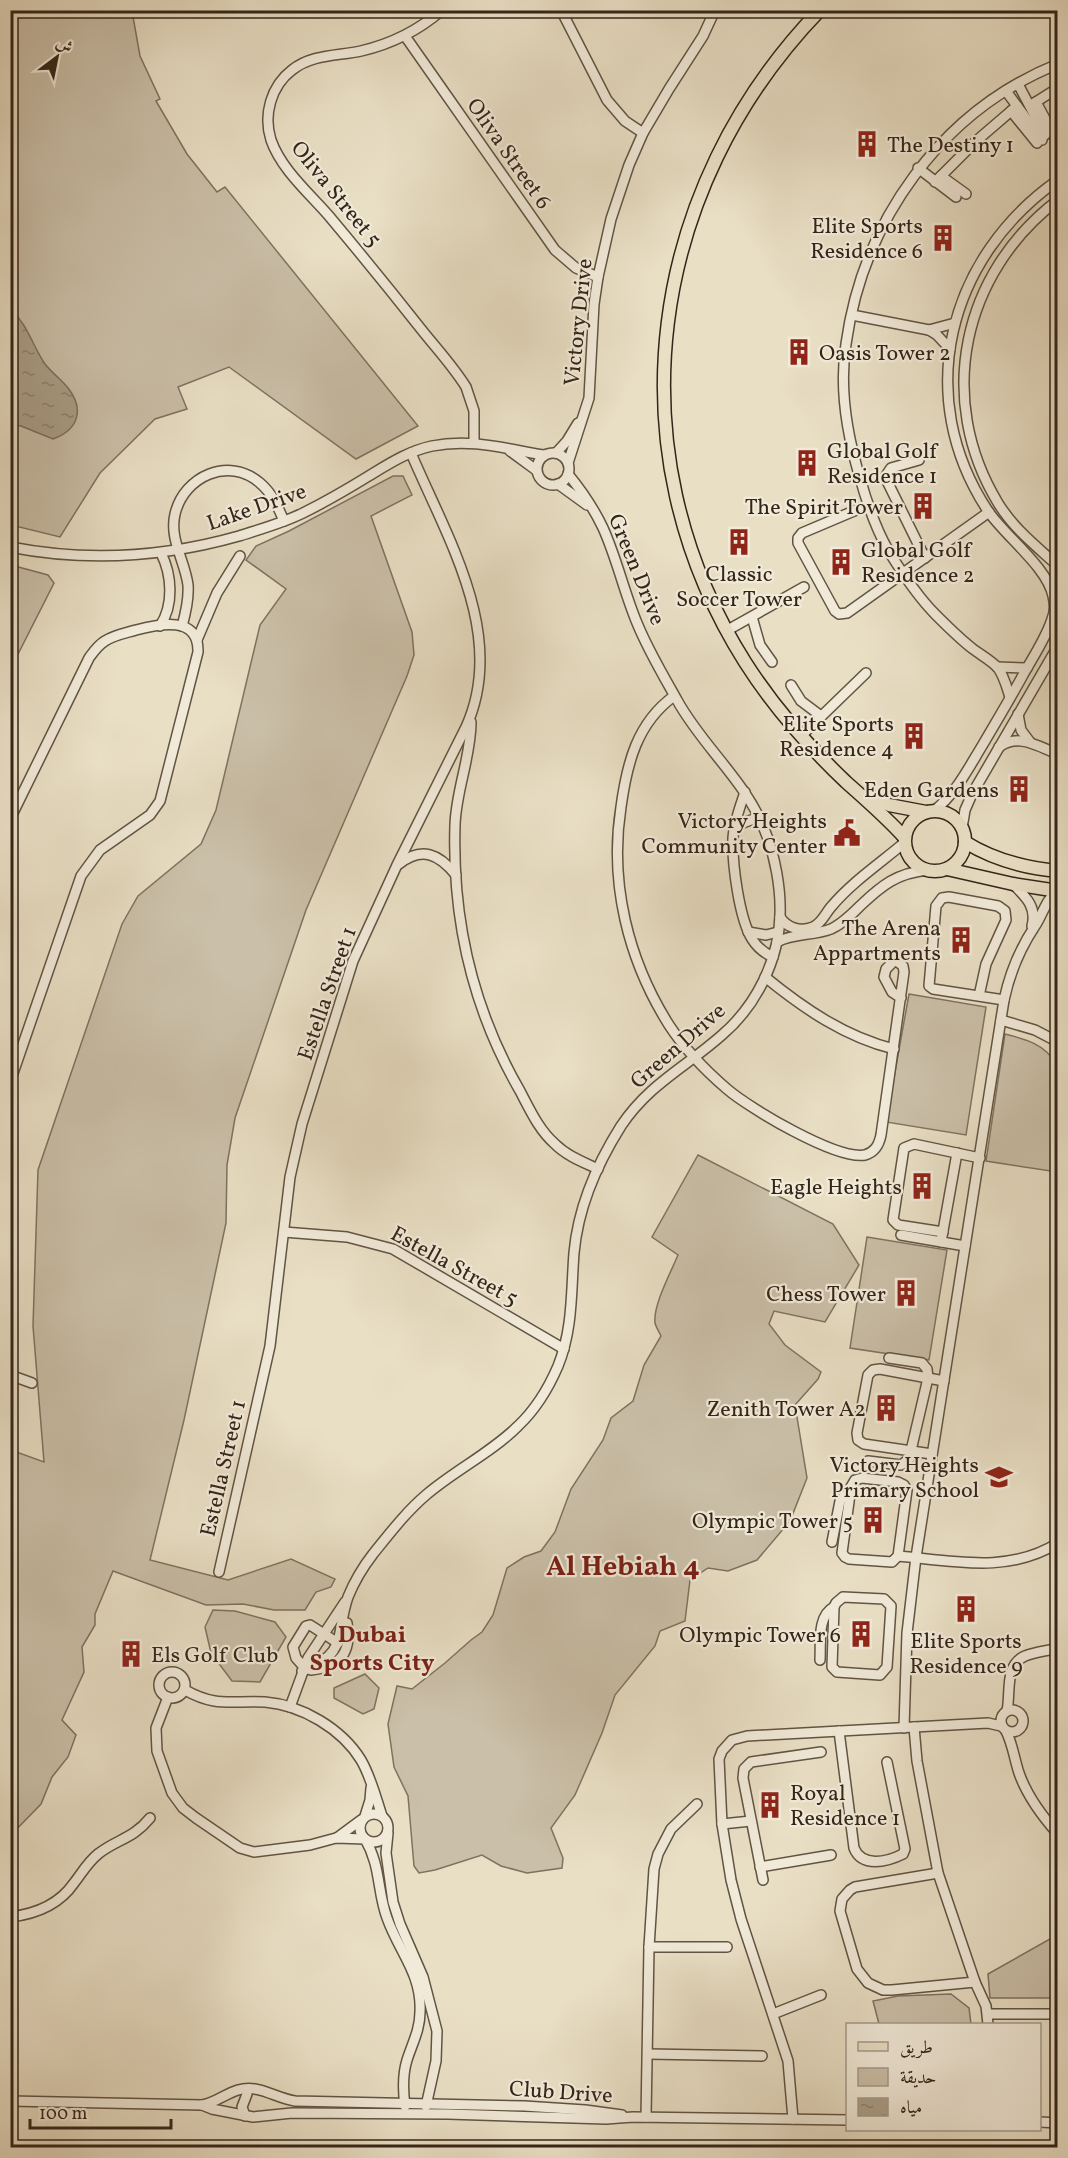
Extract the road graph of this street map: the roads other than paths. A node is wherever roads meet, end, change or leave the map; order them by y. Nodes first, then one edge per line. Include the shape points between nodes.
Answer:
1 (442, 10) edge
2 (561, 10) edge
3 (715, 10) edge
4 (820, 10) edge
5 (405, 36) junction
6 (1058, 64) edge
7 (1018, 84) junction
8 (1058, 88) edge
9 (1006, 91) junction
10 (1032, 104) junction
11 (1014, 108) junction
12 (643, 133) junction
13 (1058, 143) edge
14 (918, 168) junction
15 (938, 179) junction
16 (1058, 180) edge
17 (966, 194) dead end
18 (956, 197) dead end
19 (1058, 200) edge
20 (598, 277) junction
21 (852, 315) junction
22 (955, 323) junction
23 (929, 330) junction
24 (950, 349) junction
25 (585, 411) junction
26 (474, 443) junction
27 (500, 446) junction
28 (411, 453) junction
29 (556, 453) junction
30 (544, 455) junction
31 (919, 460) dead end
32 (568, 463) junction
33 (536, 470) junction
34 (568, 474) junction
35 (558, 484) junction
36 (868, 505) junction
37 (593, 510) junction
38 (989, 512) junction
39 (284, 521) junction
40 (10, 547) edge
41 (177, 549) junction
42 (161, 553) junction
43 (240, 556) dead end
44 (925, 558) junction
45 (1058, 566) edge
46 (903, 573) junction
47 (804, 587) dead end
48 (752, 617) junction
49 (160, 626) junction
50 (182, 626) junction
51 (726, 631) junction
52 (197, 640) junction
53 (1058, 646) edge
54 (772, 662) dead end
55 (997, 667) junction
56 (1027, 668) junction
57 (866, 673) dead end
58 (791, 685) dead end
59 (674, 696) junction
60 (1010, 698) junction
61 (1018, 714) junction
62 (471, 716) junction
63 (821, 716) junction
64 (801, 736) junction
65 (1032, 743) junction
66 (999, 747) junction
67 (1058, 754) edge
68 (847, 782) junction
69 (745, 792) junction
70 (930, 811) junction
71 (759, 817) junction
72 (10, 819) edge
73 (962, 828) junction
74 (734, 830) junction
75 (904, 840) junction
76 (965, 842) junction
77 (397, 865) junction
78 (947, 868) junction
79 (928, 870) junction
80 (1058, 871) edge
81 (456, 875) junction
82 (1012, 884) junction
83 (1057, 891) edge
84 (838, 899) junction
85 (853, 913) junction
86 (780, 917) junction
87 (748, 932) junction
88 (1030, 932) junction
89 (777, 937) junction
90 (773, 957) junction
91 (765, 977) junction
92 (979, 996) junction
93 (901, 998) dead end
94 (1004, 1000) junction
95 (1001, 1020) junction
96 (1058, 1042) edge
97 (894, 1049) junction
98 (695, 1056) junction
99 (10, 1082) edge
100 (957, 1153) junction
101 (980, 1158) junction
102 (598, 1169) junction
103 (284, 1232) junction
104 (901, 1235) dead end
105 (942, 1237) junction
106 (965, 1246) junction
107 (564, 1349) junction
108 (889, 1358) dead end
109 (24, 1369) dead end
110 (15, 1376) edge
111 (928, 1378) junction
112 (945, 1381) junction
113 (32, 1383) dead end
114 (912, 1452) junction
115 (932, 1454) junction
116 (868, 1461) dead end
117 (850, 1495) junction
118 (907, 1496) junction
119 (925, 1499) junction
120 (832, 1542) dead end
121 (1058, 1543) edge
122 (898, 1556) junction
123 (916, 1557) junction
124 (219, 1572) dead end
125 (348, 1598) junction
126 (890, 1603) junction
127 (910, 1605) junction
128 (834, 1607) junction
129 (345, 1612) junction
130 (323, 1634) junction
131 (338, 1643) junction
132 (1058, 1648) edge
133 (820, 1660) dead end
134 (906, 1666) junction
135 (887, 1667) junction
136 (303, 1669) junction
137 (185, 1690) junction
138 (168, 1697) junction
139 (290, 1707) junction
140 (1006, 1719) junction
141 (909, 1727) junction
142 (839, 1731) junction
143 (1017, 1732) junction
144 (1014, 1747) junction
145 (821, 1752) dead end
146 (886, 1762) dead end
147 (371, 1783) junction
148 (697, 1804) dead end
149 (382, 1816) junction
150 (150, 1818) dead end
151 (363, 1818) junction
152 (751, 1821) junction
153 (722, 1824) junction
154 (388, 1833) junction
155 (1058, 1834) edge
156 (336, 1838) junction
157 (365, 1839) junction
158 (831, 1855) dead end
159 (760, 1867) junction
160 (938, 1873) junction
161 (763, 1880) dead end
162 (10, 1917) edge
163 (649, 1947) junction
164 (728, 1947) dead end
165 (975, 1982) junction
166 (821, 1995) dead end
167 (773, 2014) junction
168 (988, 2014) junction
169 (1058, 2014) edge
170 (988, 2023) edge
171 (648, 2054) junction
172 (762, 2056) dead end
173 (247, 2094) junction
174 (10, 2101) edge
175 (216, 2101) junction
176 (295, 2101) junction
177 (405, 2103) junction
178 (426, 2103) junction
179 (202, 2105) junction
180 (407, 2114) junction
181 (423, 2114) junction
182 (245, 2116) junction
183 (633, 2117) junction
184 (646, 2117) junction
185 (793, 2119) junction
186 (846, 2120) edge
187 (1041, 2122) edge
188 (1058, 2123) edge

1 - 5 street, Oliva Street 5
2 - 12 street via 607,100 625,121
3 - 12 street, Victory Drive
4 - 51 main road via 766,73 724,141 692,214 671,301 664,389 673,481 688,545
5 - 20 street, Oliva Street 6 via 555,250 576,268
5 - 26 street, Oliva Street 5 via 376,47 301,63 281,80 274,92 268,128 275,149 288,168 461,379 472,403
6 - 7 street
7 - 9 street
7 - 10 street
8 - 10 street
9 - 11 street
9 - 14 street via 959,127
10 - 11 street via 1041,139
10 - 13 street
11 - 15 street
12 - 20 street, Victory Drive via 611,219
14 - 15 street
14 - 21 street via 884,223 859,284
15 - 17 street
15 - 18 street
16 - 22 street via 1021,209 987,250 970,281
19 - 45 street via 1017,238 991,276 974,317 963,381 972,445 988,486 1022,534
20 - 25 street, Victory Drive
21 - 23 street
21 - 36 street via 846,344 845,404 855,462
22 - 23 street
22 - 24 street
23 - 24 street
24 - 38 street via 947,388 951,426 964,466
25 - 29 street, Victory Drive
25 - 32 street, Victory Drive
26 - 27 street, Lake Drive
26 - 28 street, Lake Drive via 431,446
27 - 30 street, Lake Drive
27 - 33 street, Lake Drive
28 - 39 street, Lake Drive
28 - 62 street, Estella Street 1 via 460,567 477,620 480,672
29 - 30 street
29 - 32 street
30 - 33 street
31 - 44 street via 891,468 885,477
32 - 34 street
33 - 35 street via 546,484
34 - 35 street
34 - 37 street, Green Drive
35 - 37 street, Green Drive
36 - 46 street
36 - 46 street via 802,533 798,543 839,614 847,613
37 - 59 street, Green Drive via 637,624
38 - 44 street
38 - 56 street via 1043,574 1054,597 1052,621
39 - 41 street, Lake Drive
39 - 41 street via 261,483 242,471 220,470 200,478 178,504 173,528
40 - 42 street, Lake Drive via 92,556
41 - 42 street, Lake Drive
41 - 50 street via 188,587
42 - 49 street via 169,573 169,606
43 - 52 street via 217,593
44 - 46 street
46 - 55 street via 947,626
47 - 48 street
48 - 51 street
48 - 54 street via 760,645
49 - 50 street
49 - 72 street via 112,637 93,652
50 - 52 street
51 - 64 main road via 762,688
52 - 99 street via 198,652 160,801 150,815 100,850 81,876
53 - 61 street
55 - 56 street
55 - 60 street
56 - 60 street
57 - 63 street
58 - 63 street via 801,701
59 - 69 street, Green Drive
59 - 98 street via 651,717 636,745 627,776 619,818 620,901 629,938 650,990 670,1026
60 - 70 street via 957,787
61 - 65 street via 1021,730
61 - 66 street
62 - 77 street, Estella Street 1
62 - 81 street via 470,742 456,808
63 - 64 street
64 - 68 main road
65 - 66 street via 1015,740
65 - 67 street
66 - 73 street via 968,802
68 - 70 main road via 889,805
68 - 75 main road via 891,822
69 - 71 street, Green Drive
69 - 74 street
70 - 73 main road via 950,815
70 - 75 main road via 911,821
71 - 74 street
71 - 86 street, Green Drive via 776,871
73 - 76 main road
74 - 87 street via 735,867
75 - 79 main road via 909,858
75 - 84 street
76 - 78 main road via 960,858
76 - 80 main road via 999,859
77 - 81 street via 414,855 430,855 445,862
77 - 103 street, Estella Street 1 via 353,961 309,1102 290,1177
78 - 79 main road
78 - 82 main road
79 - 85 street via 896,878
81 - 102 street via 461,928 473,986 502,1060 547,1136 565,1153
82 - 83 main road
82 - 88 street via 1033,909
83 - 88 street
84 - 85 street
84 - 86 street via 812,928 789,926
85 - 89 street via 830,929
86 - 89 street, Green Drive
87 - 89 street
87 - 90 street via 758,947
88 - 94 street via 1016,957
89 - 90 street, Green Drive
90 - 91 street, Green Drive
91 - 97 street via 840,1029
91 - 98 street, Green Drive via 733,1025
92 - 92 street via 986,964 1005,924 1005,911 998,906 942,898 936,906 928,984 933,989
92 - 94 street
93 - 97 street
94 - 95 street
95 - 96 street
95 - 101 street
97 - 98 street via 880,1141 873,1151 862,1155 820,1143 758,1111 726,1088
98 - 102 street, Green Drive via 663,1079 637,1105
100 - 101 street
100 - 105 street
100 - 105 street via 914,1144 903,1151 892,1220
101 - 106 street
102 - 107 street, Green Drive via 578,1225 572,1309
103 - 107 street, Estella Street 5 via 347,1237 393,1249
103 - 124 street, Estella Street 1 via 270,1346
104 - 105 street
105 - 106 street
106 - 112 street
107 - 125 street, Green Drive via 551,1381 519,1426 426,1495 401,1519 365,1565
108 - 111 street via 921,1363
109 - 110 street
110 - 113 street
111 - 112 street
111 - 114 street
111 - 114 street via 876,1369 868,1375 858,1440
112 - 115 street
114 - 115 street
114 - 116 street via 901,1465
115 - 119 street
117 - 118 street via 852,1483 862,1478 901,1483
117 - 120 street via 839,1503
117 - 122 street via 842,1550 845,1557 886,1563
118 - 119 street
118 - 122 street
119 - 123 street
121 - 123 street via 1008,1563
122 - 123 street
123 - 127 street
125 - 129 street, Green Drive
125 - 130 street, Green Drive
126 - 127 street
126 - 128 street via 884,1599 847,1597 839,1599
126 - 135 street
127 - 134 street
128 - 133 street via 823,1619
128 - 135 street via 834,1670 877,1675
129 - 131 street, Green Drive
129 - 136 street via 348,1635 341,1658 327,1668
130 - 131 street
130 - 136 street, Green Drive
130 - 136 street via 310,1625 298,1637 293,1647
131 - 136 street via 325,1659
132 - 140 street via 1018,1660 1010,1673
134 - 135 street
134 - 141 street
136 - 139 street, Green Drive
137 - 138 street via 178,1697
137 - 138 street via 182,1675 167,1672 159,1685
137 - 139 street via 218,1703 266,1702
138 - 156 street via 156,1728 157,1750 172,1793 189,1814 240,1848 254,1852
139 - 147 street via 321,1722 346,1741
140 - 141 street
140 - 143 street
140 - 143 street via 1023,1719
140 - 144 street
141 - 142 street
141 - 160 street
142 - 146 street via 854,1848 869,1862 898,1857 905,1849
142 - 153 street via 732,1740 719,1758
143 - 144 street
144 - 155 street via 1029,1794
145 - 152 street via 747,1765 742,1773
147 - 149 street
147 - 151 street
148 - 163 street via 671,1829 658,1854 652,1883
149 - 151 street via 374,1813
149 - 154 street
150 - 162 street via 135,1833 94,1857 55,1902
151 - 156 street
151 - 157 street via 360,1832
152 - 153 street
152 - 159 street
153 - 167 street via 736,1902
154 - 157 street via 378,1842
154 - 178 street via 386,1853 393,1902 423,1977 437,2031 436,2061
156 - 157 street
157 - 177 street via 377,1868 386,1916 410,1962 420,1995 419,2024 405,2069
158 - 159 street
159 - 161 street
160 - 165 street
160 - 165 street via 855,1887 845,1894 840,1911 857,1970 868,1983 883,1990
163 - 164 street
163 - 171 street
165 - 168 street
166 - 167 street
167 - 185 street via 788,2061
168 - 169 street
168 - 170 street
171 - 172 street
171 - 184 street
173 - 175 street
173 - 176 street via 285,2103
173 - 182 street via 243,2103
174 - 179 street, Club Drive
175 - 176 street, Club Drive via 248,2088
175 - 179 street, Club Drive
176 - 177 street, Club Drive
177 - 178 street, Club Drive
177 - 180 street
178 - 181 street
178 - 183 street, Club Drive via 585,2110
179 - 182 street, Club Drive
180 - 181 street, Club Drive
180 - 182 street, Club Drive
181 - 183 street, Club Drive
183 - 184 street
184 - 185 street
185 - 186 street
187 - 188 street

